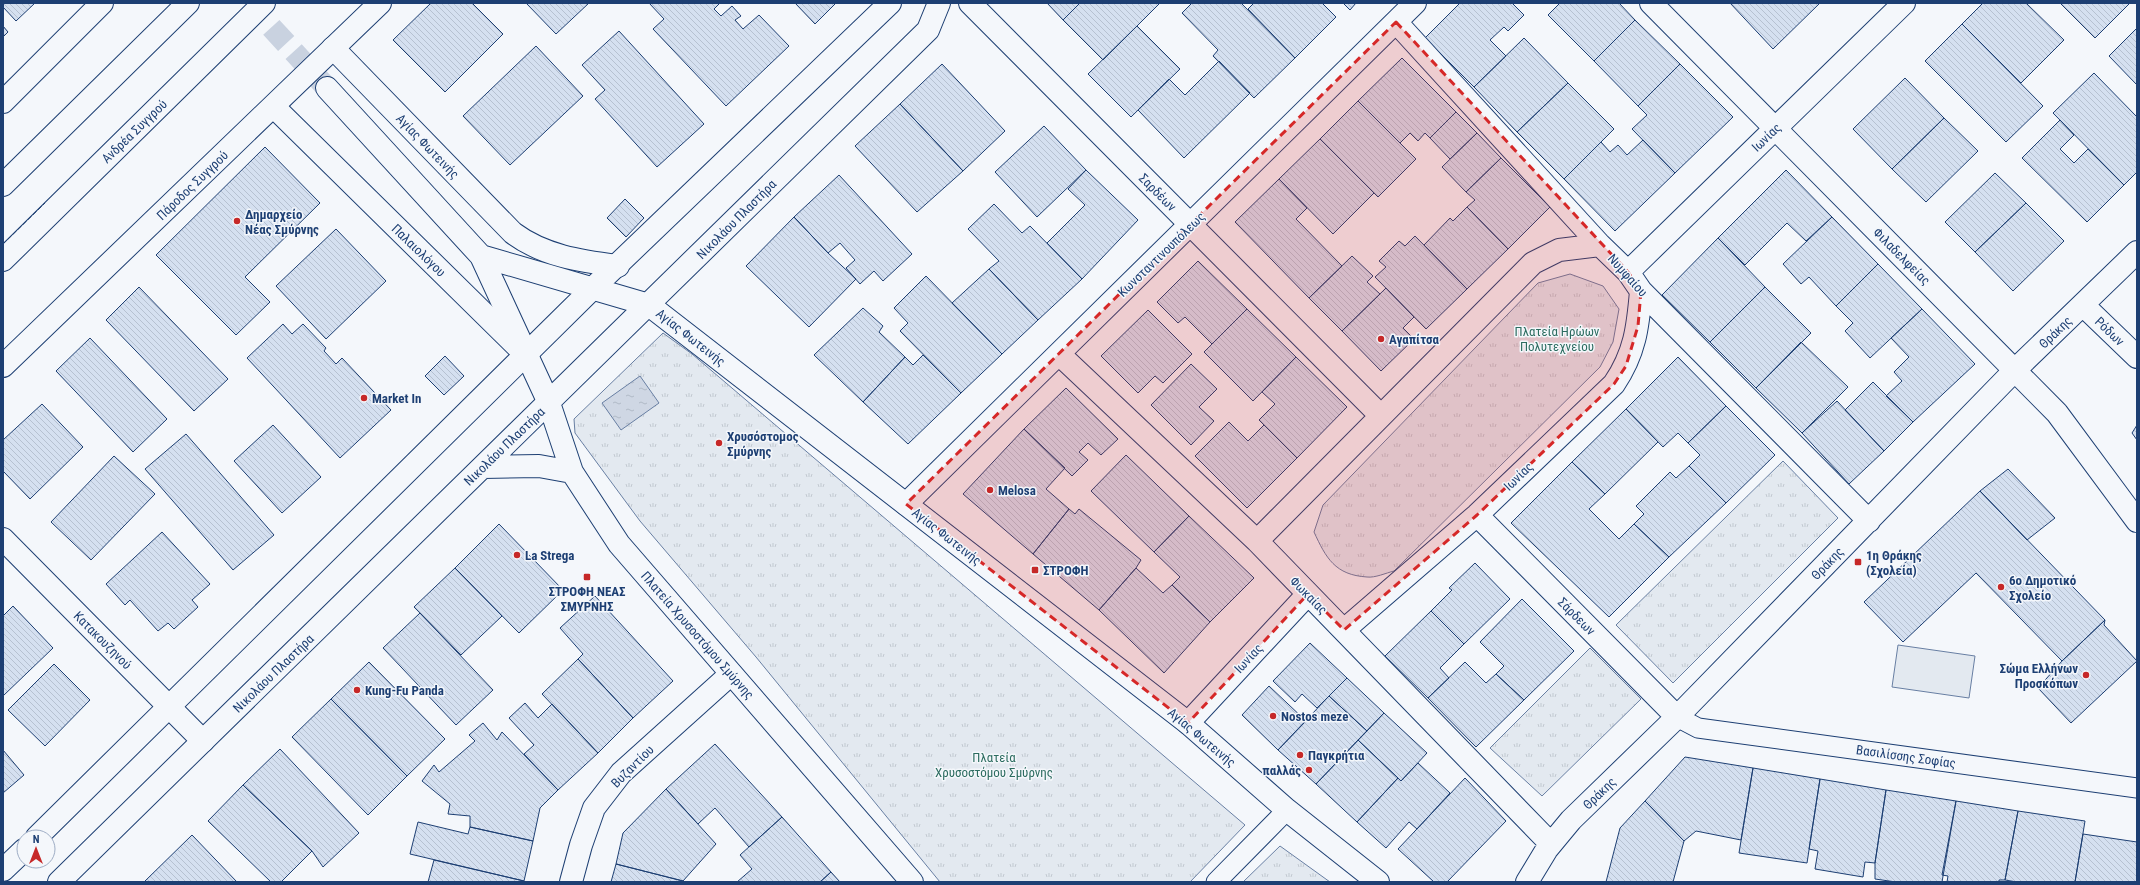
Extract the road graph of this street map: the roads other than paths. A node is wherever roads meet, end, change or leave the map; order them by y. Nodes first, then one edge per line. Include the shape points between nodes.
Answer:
1 (102, 3) edge
2 (188, 3) edge
3 (264, 3) edge
4 (380, 3) edge
5 (890, 3) edge
6 (939, 3) edge
7 (970, 3) edge
8 (1415, 3) edge
9 (1651, 3) edge
10 (1904, 3) edge
11 (1396, 22) junction
12 (333, 48) junction
13 (327, 88) tunnel mouth
14 (3, 102) edge
15 (274, 107) junction
16 (1775, 129) junction
17 (3, 185) edge
18 (1190, 225) junction
19 (1600, 245) junction
20 (2137, 252) edge
21 (481, 256) junction
22 (3, 260) edge
23 (618, 266) junction
24 (1628, 272) junction
25 (593, 288) junction
26 (1641, 291) junction
27 (649, 305) junction
28 (2083, 305) junction
29 (1059, 354) junction
30 (527, 356) junction
31 (2137, 357) edge
32 (3, 366) edge
33 (2015, 370) junction
34 (549, 403) junction
35 (1380, 415) junction
36 (483, 467) junction
37 (572, 472) junction
38 (906, 504) junction
39 (1477, 515) junction
40 (1869, 521) junction
41 (2137, 521) edge
42 (3, 539) edge
43 (1258, 541) junction
44 (1308, 594) junction
45 (1344, 630) junction
46 (731, 674) junction
47 (169, 707) junction
48 (1677, 717) junction
49 (1188, 723) junction
50 (203, 741) junction
51 (2137, 788) edge
52 (1287, 810) junction
53 (45, 829) edge
54 (1551, 844) junction
55 (16, 858) edge
56 (3, 870) edge
57 (75, 873) edge
58 (59, 882) edge
59 (572, 882) edge
60 (912, 882) edge
61 (1216, 882) edge
62 (1378, 882) edge
63 (1527, 882) edge

1 - 14 main road
2 - 17 main road
3 - 22 main road, Ανδρέα Συγγρού
4 - 12 main road, Πάροδος Συγγρού
5 - 23 main road
6 - 27 main road, Νικολάου Πλαστήρα via 928,30
7 - 18 main road, Σαρδέων
8 - 11 main road, Κωνσταντινουπόλεως
9 - 16 main road, Φιλαδελφείας
10 - 16 main road, Ιωνίας
11 - 18 main road, Κωνσταντινουπόλεως
11 - 19 main road, Νυμφαίου
12 - 15 main road, Πάροδος Συγγρού
12 - 23 main road, Αγίας Φωτεινής via 513,233 525,242 574,260
13 - 21 main road
15 - 30 main road, Παλαιολόγου
15 - 32 main road, Πάροδος Συγγρού
16 - 24 main road, Ιωνίας
16 - 33 main road, Φιλαδελφείας
18 - 29 main road, Κωνσταντινουπόλεως
18 - 35 main road, Σαρδέων
19 - 24 main road, Νυμφαίου
19 - 35 main road via 1559,250 1533,263
20 - 28 main road, Θράκης
21 - 25 main road, Αγίας Φωτεινής
21 - 30 main road
23 - 25 main road
24 - 26 main road, Νυμφαίου
25 - 27 main road, Αγίας Φωτεινής
25 - 30 main road
26 - 39 main road, Ιωνίας via 1634,344 1626,366 1614,384
26 - 40 main road, Νυμφαίου
27 - 34 main road, Νικολάου Πλαστήρα
27 - 38 main road, Αγίας Φωτεινής
28 - 31 main road, Ρόδων
28 - 33 main road, Θράκης
29 - 38 main road, Κωνσταντινουπόλεως
29 - 43 main road, Φωκαίας
30 - 34 main road, Παλαιολόγου
30 - 47 main road
33 - 40 main road, Θράκης
33 - 41 main road, Φιλαδελφείας via 2057,413
34 - 36 main road, Νικολάου Πλαστήρα
34 - 37 main road, Πλατεία Χρυσοστόμου Σμύρνης
35 - 43 main road
36 - 37 main road via 539,466
36 - 50 main road, Νικολάου Πλαστήρα
37 - 46 main road, Πλατεία Χρυσοστόμου Σμύρνης via 619,544
38 - 49 main road, Αγίας Φωτεινής
39 - 45 main road, Ιωνίας
39 - 48 main road, Σάρδεων
40 - 48 main road, Θράκης
42 - 47 main road, Κατακουζηνού
43 - 44 main road, Φωκαίας
44 - 45 main road, Φωκαίας
44 - 49 main road, Ιωνίας
45 - 54 main road, Φωκαίας
46 - 59 main road, Βυζαντίου via 621,773 594,808
46 - 60 main road, Πλατεία Χρυσοστόμου Σμύρνης
47 - 50 main road, Κατακουζηνού
47 - 53 main road
48 - 51 street, Βασιλίσσης Σοφίας via 1698,728
48 - 54 main road, Θράκης via 1571,820
49 - 52 main road, Αγίας Φωτεινής
50 - 57 main road, Νικολάου Πλαστήρα
52 - 61 street
52 - 62 main road, Αγίας Φωτεινής
54 - 63 main road, Θράκης
55 - 56 main road
57 - 58 main road, Νικολάου Πλαστήρα

